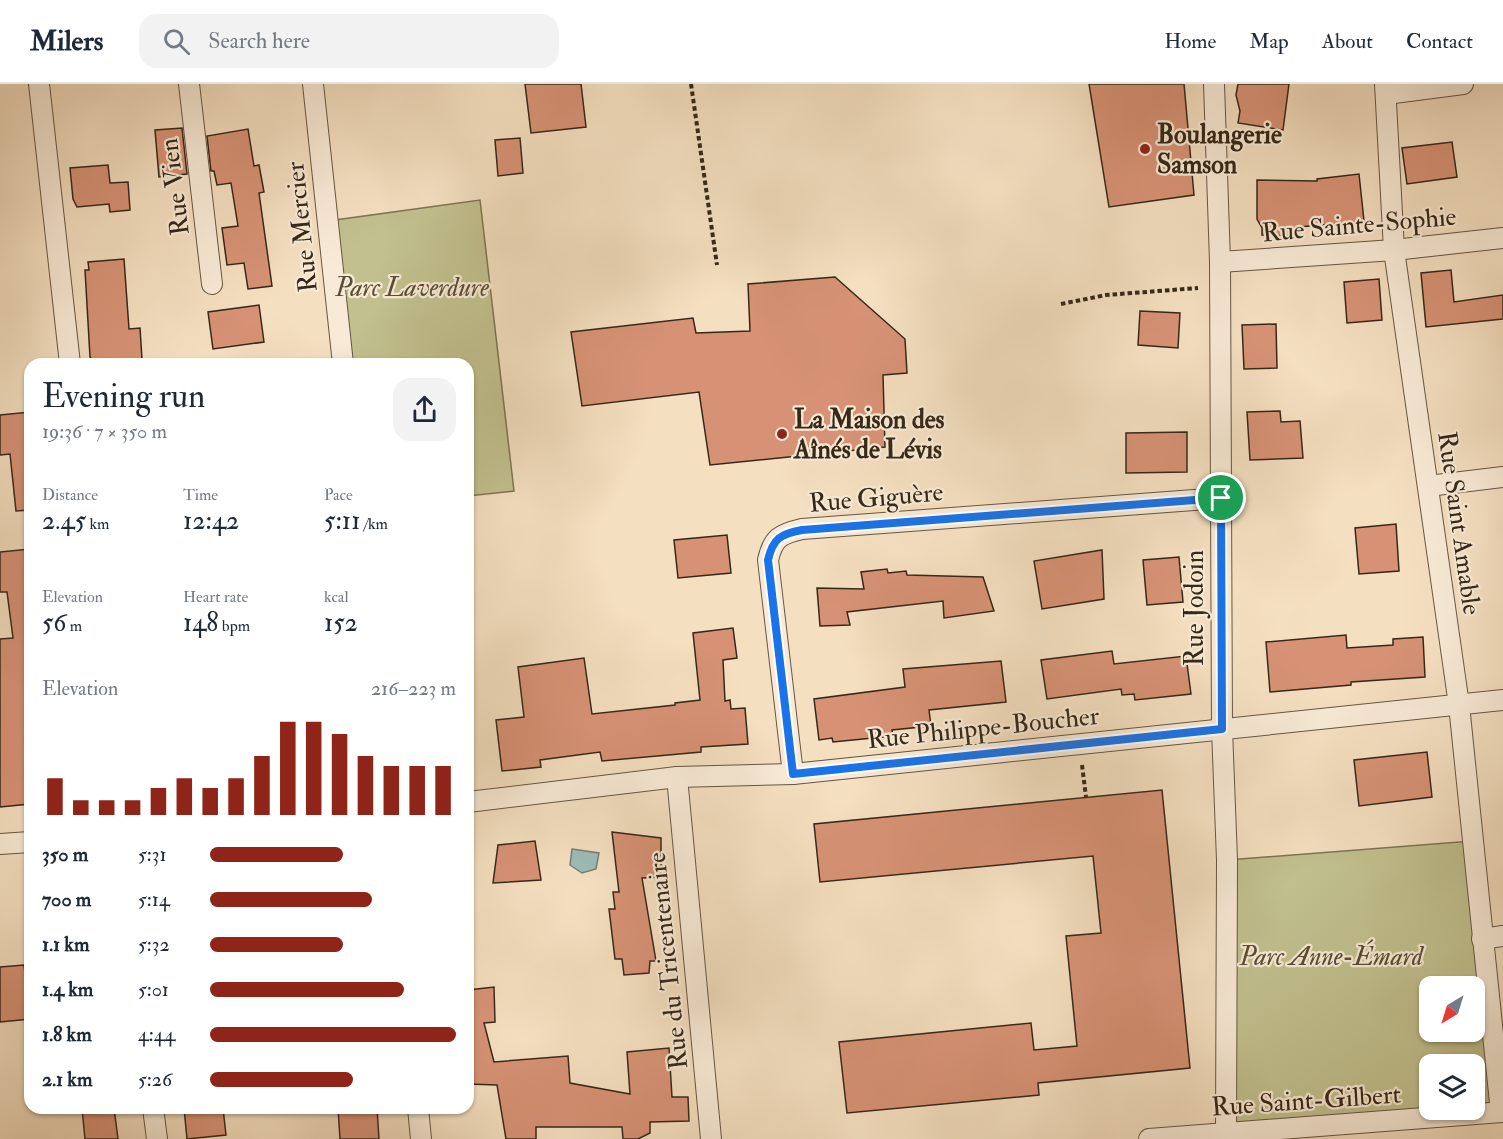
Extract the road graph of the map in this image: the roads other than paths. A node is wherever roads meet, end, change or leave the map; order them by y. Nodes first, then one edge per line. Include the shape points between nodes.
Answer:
1 (39, 84) edge
2 (189, 84) edge
3 (314, 84) edge
4 (1214, 84) edge
5 (1463, 84) edge
6 (1386, 89) edge
7 (1503, 238) edge
8 (1394, 250) junction
9 (1220, 262) junction
10 (212, 284) dead end
11 (69, 358) edge
12 (342, 358) edge
13 (1503, 477) edge
14 (1428, 486) junction
15 (1221, 498) junction
16 (1503, 700) edge
17 (1459, 705) junction
18 (1222, 729) junction
19 (793, 774) junction
20 (676, 777) junction
21 (474, 801) edge
22 (24, 842) edge
23 (0, 844) edge
24 (1503, 936) edge
25 (1482, 939) junction
26 (1502, 1112) edge
27 (154, 1114) edge
28 (419, 1114) edge
29 (1226, 1133) junction
30 (157, 1139) edge
31 (421, 1139) edge
32 (711, 1139) edge
33 (1149, 1139) edge

1 - 11 street
2 - 10 street, Rue Vien
3 - 12 street, Rue Mercier
4 - 9 street, Rue Jodoin
5 - 6 street
6 - 8 street, Rue Saint Amable
7 - 8 street, Rue Sainte-Sophie
8 - 9 street, Rue Sainte-Sophie
8 - 14 street, Rue Saint Amable
9 - 15 street, Rue Jodoin
13 - 14 street
14 - 17 street, Rue Saint Amable
15 - 18 street, Rue Jodoin
15 - 19 street, Rue Giguère via 783,534 771,547 768,560
16 - 17 street, Rue Philippe-Boucher
17 - 18 street, Rue Philippe-Boucher
17 - 25 street, Rue Saint Amable
18 - 19 street, Rue Philippe-Boucher
18 - 29 street, Rue Jodoin via 1227,860
19 - 20 street, Rue Philippe-Boucher
20 - 21 street, Rue Philippe-Boucher
20 - 32 street, Rue du Tricentenaire
22 - 23 street
24 - 25 street
25 - 26 street, Rue Saint Amable
26 - 29 street, Rue Saint-Gilbert
27 - 30 street
28 - 31 street
29 - 33 street, Rue Saint-Gilbert

